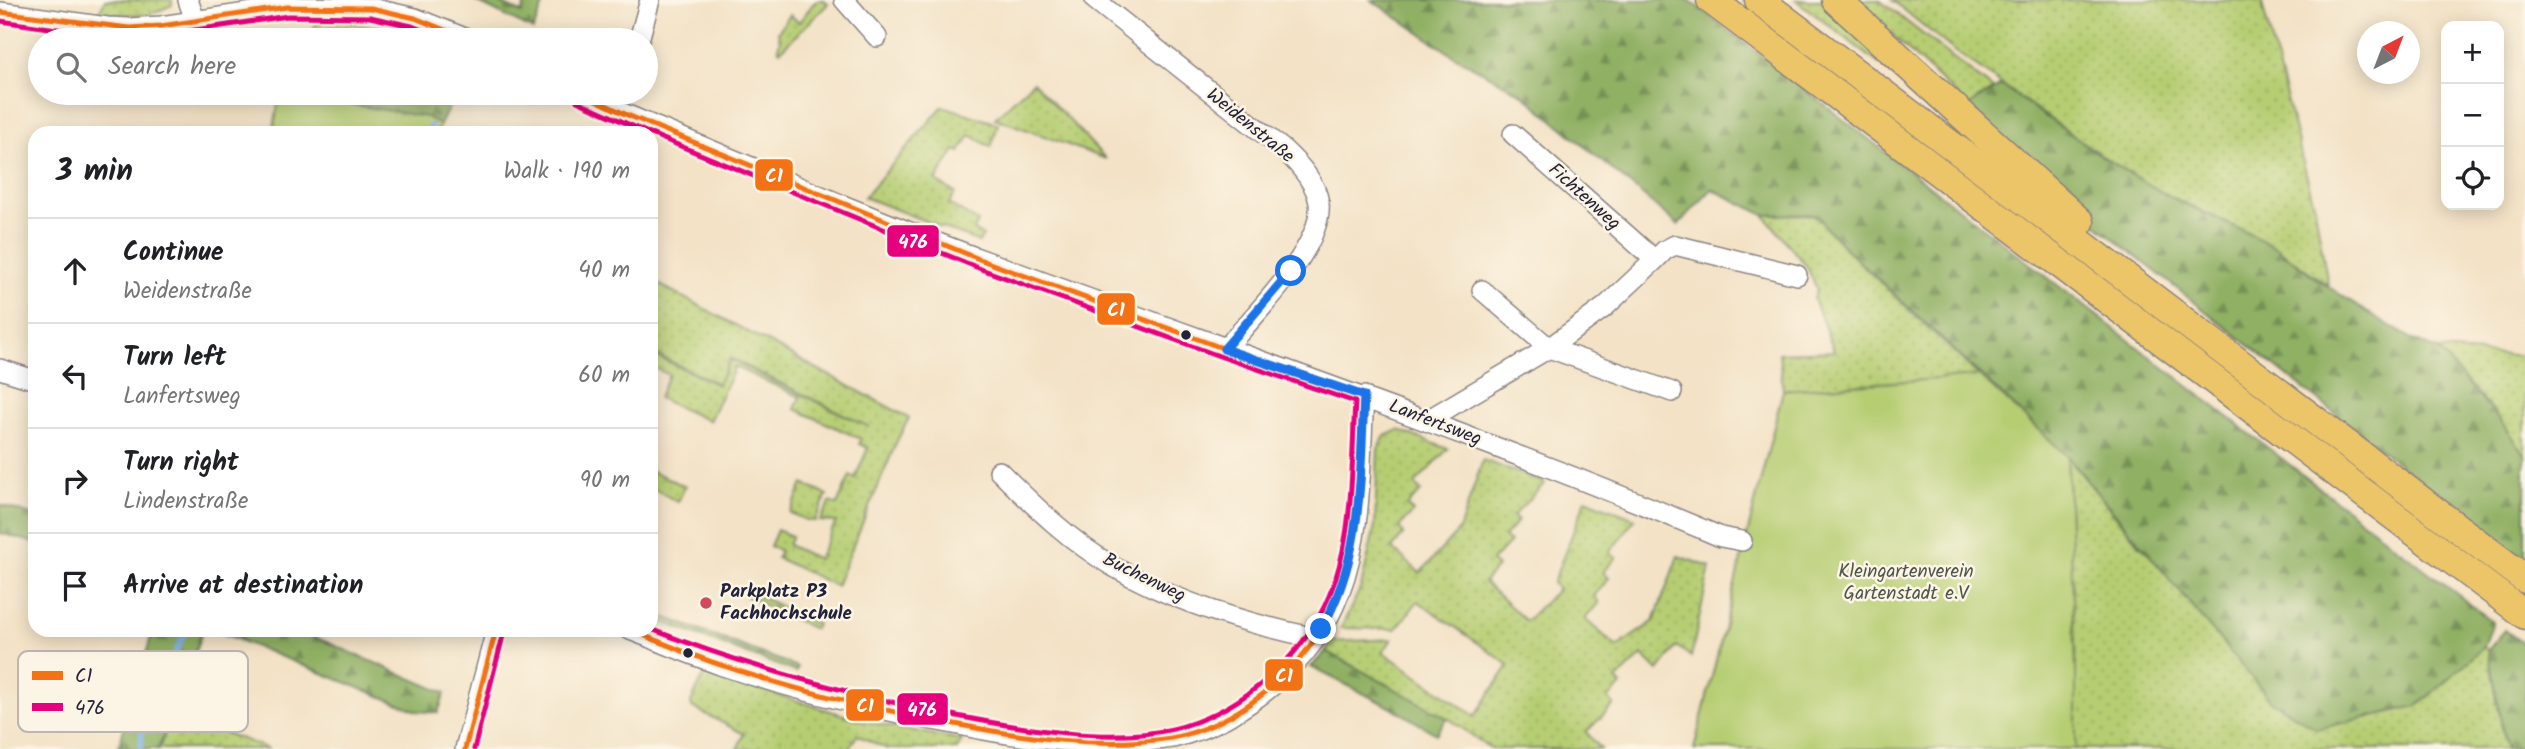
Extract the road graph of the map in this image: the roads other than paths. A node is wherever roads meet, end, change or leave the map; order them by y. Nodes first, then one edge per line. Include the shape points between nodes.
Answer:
1 (188, 0) edge
2 (650, 0) edge
3 (844, 0) edge
4 (1095, 0) edge
5 (1712, 0) edge
6 (1759, 0) edge
7 (1836, 0) edge
8 (0, 12) edge
9 (194, 20) junction
10 (440, 28) edge
11 (642, 28) edge
12 (877, 37) dead end
13 (626, 105) edge
14 (1513, 134) dead end
15 (1655, 260) junction
16 (1797, 275) dead end
17 (2123, 276) junction
18 (1482, 290) dead end
19 (1549, 348) junction
20 (1224, 349) junction
21 (0, 369) edge
22 (28, 378) edge
23 (1672, 392) dead end
24 (1364, 396) junction
25 (1426, 421) junction
26 (999, 471) dead end
27 (1742, 541) dead end
28 (2525, 579) edge
29 (2525, 615) edge
30 (494, 637) edge
31 (648, 637) edge
32 (1316, 638) junction
33 (465, 749) edge

1 - 9 street
2 - 11 street
3 - 12 street
4 - 20 street, Weidenstraße via 1284,150 1318,197 1316,227 1298,261
5 - 29 highway
6 - 17 highway
7 - 17 highway via 2085,227
8 - 9 street via 107,27
9 - 10 street via 287,7 371,8
13 - 20 street, Lanfertsweg via 916,234
14 - 15 street, Fichtenweg
15 - 16 street via 1671,246 1684,246
15 - 19 street via 1605,307
17 - 28 highway
18 - 19 street
19 - 23 street
19 - 25 street
20 - 24 street, Lanfertsweg
21 - 22 street
24 - 25 street, Lanfertsweg
24 - 32 street via 1358,517 1351,555 1339,594
25 - 27 street, Lanfertsweg via 1721,537
26 - 32 street, Buchenweg via 1078,542 1122,571 1168,593 1271,629
30 - 33 street
31 - 32 street via 733,669 873,708 1008,735 1123,745 1171,738 1221,720 1276,681

